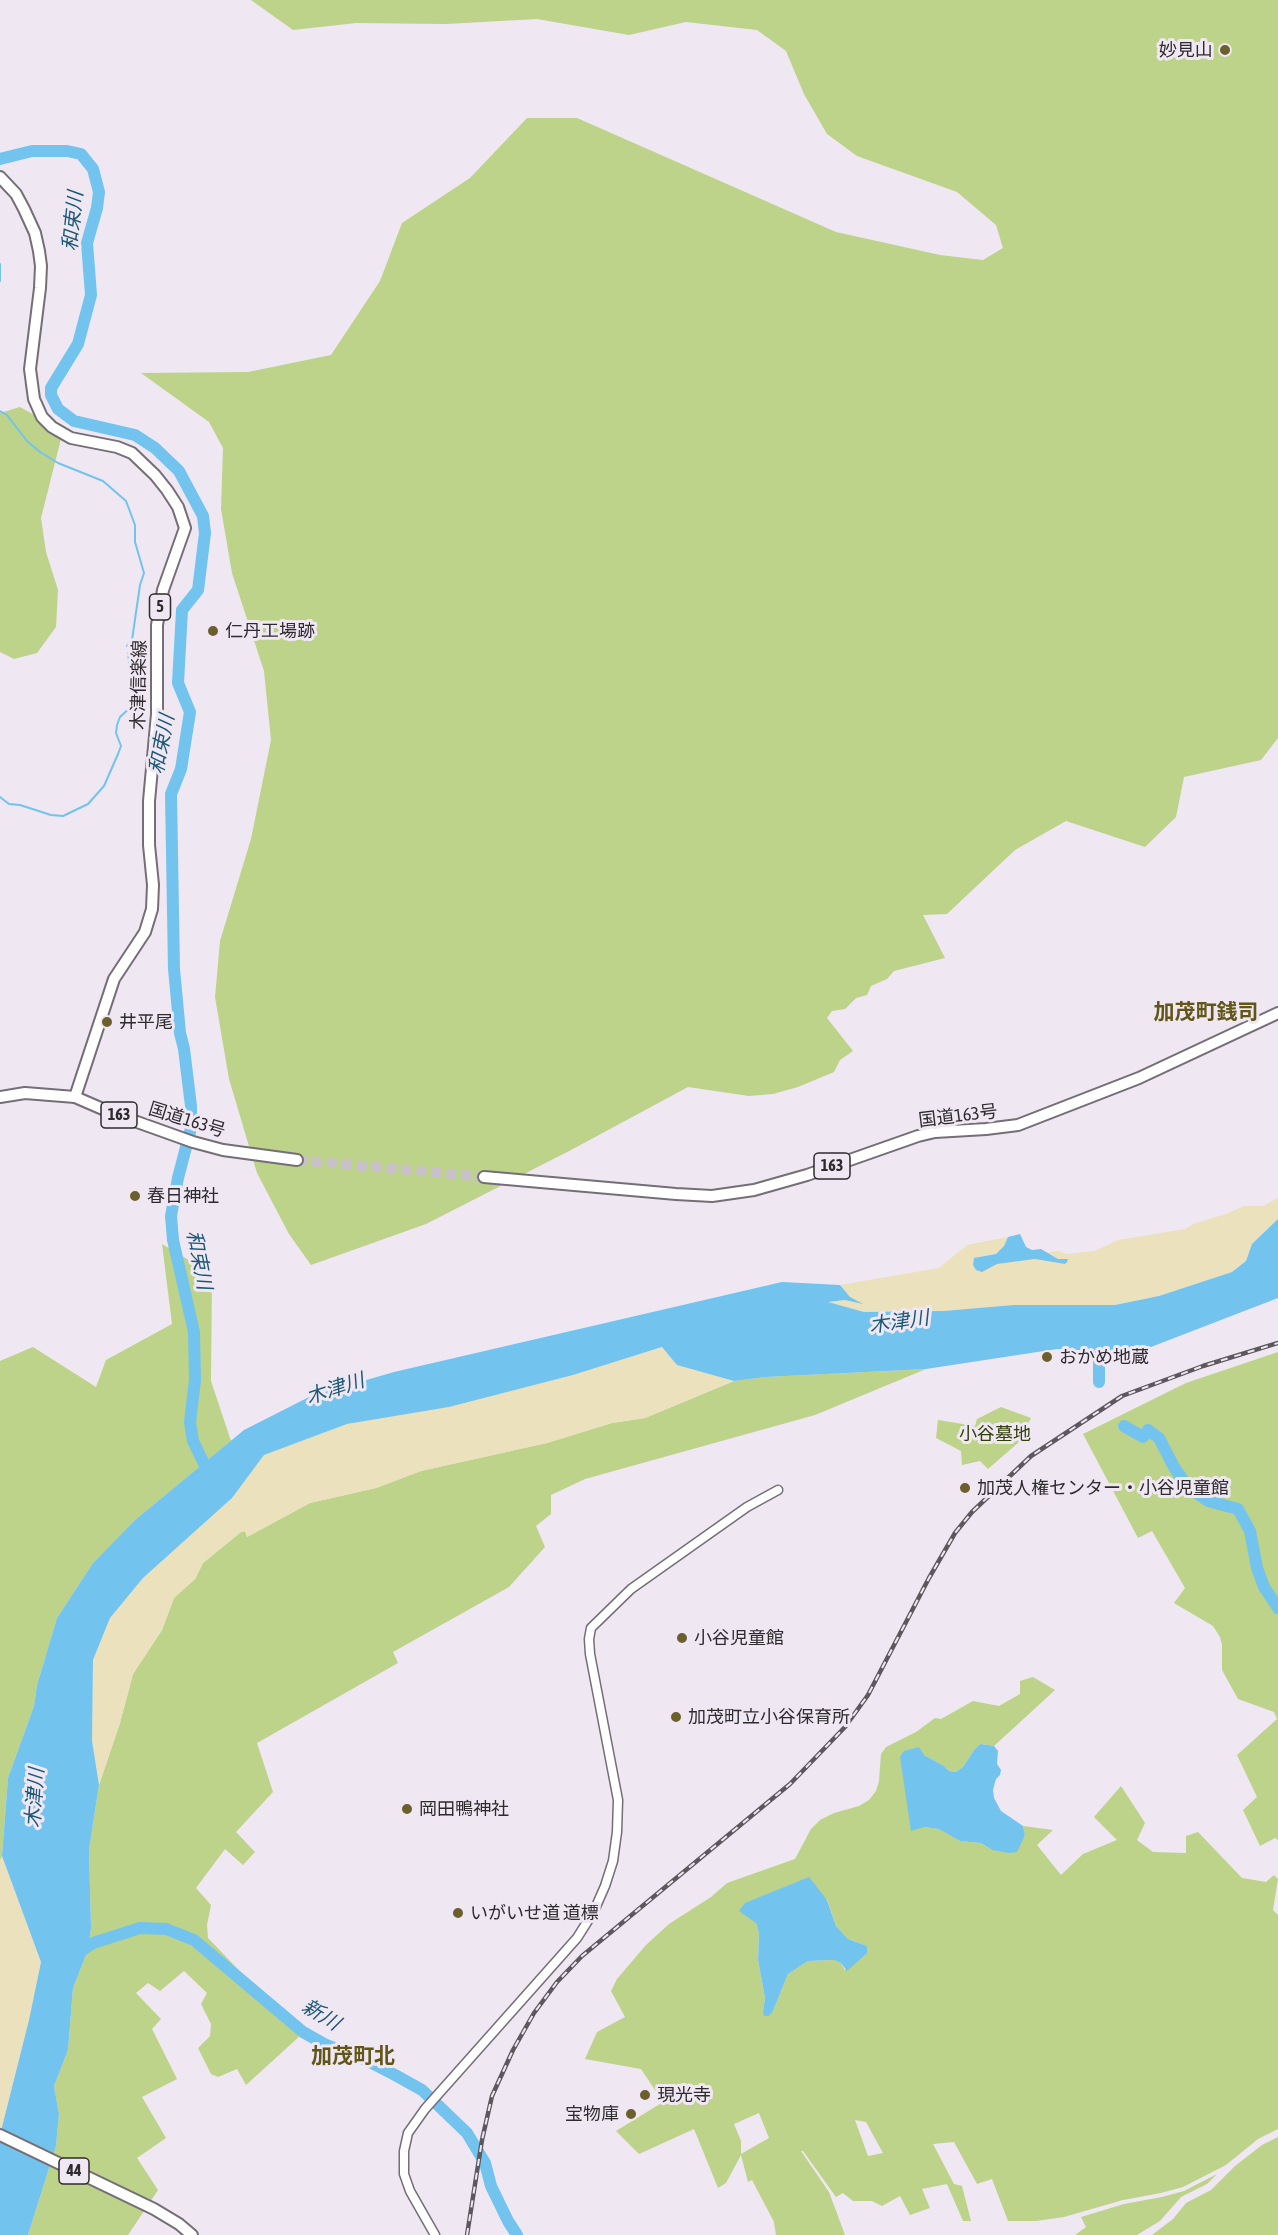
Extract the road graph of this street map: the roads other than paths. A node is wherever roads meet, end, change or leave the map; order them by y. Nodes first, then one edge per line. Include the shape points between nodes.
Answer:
1 (0, 177) edge
2 (1278, 1013) edge
3 (0, 1097) edge
4 (75, 1097) junction
5 (297, 1160) tunnel mouth
6 (484, 1177) tunnel mouth
7 (778, 1491) dead end
8 (0, 2135) edge
9 (192, 2235) edge
10 (435, 2235) edge

1 - 4 main road, 木津信楽線 / 5 via 16,194 35,233 41,266 30,369 36,406 42,417 60,432 84,442 117,447 143,462 178,507 185,528 163,590 157,625 157,714 149,801 152,909 146,932 114,979
2 - 6 main road, 国道163号 / 163 via 1139,1078 1018,1125 918,1136 754,1190 712,1196
3 - 4 main road, 国道163号 / 163 via 26,1093
4 - 5 main road, 国道163号 / 163 via 163,1132 223,1150
7 - 10 street via 747,1508 631,1589 591,1628 590,1654 618,1800 613,1861 594,1911 577,1938 408,2133 404,2174
8 - 9 main road, 44 via 148,2206

